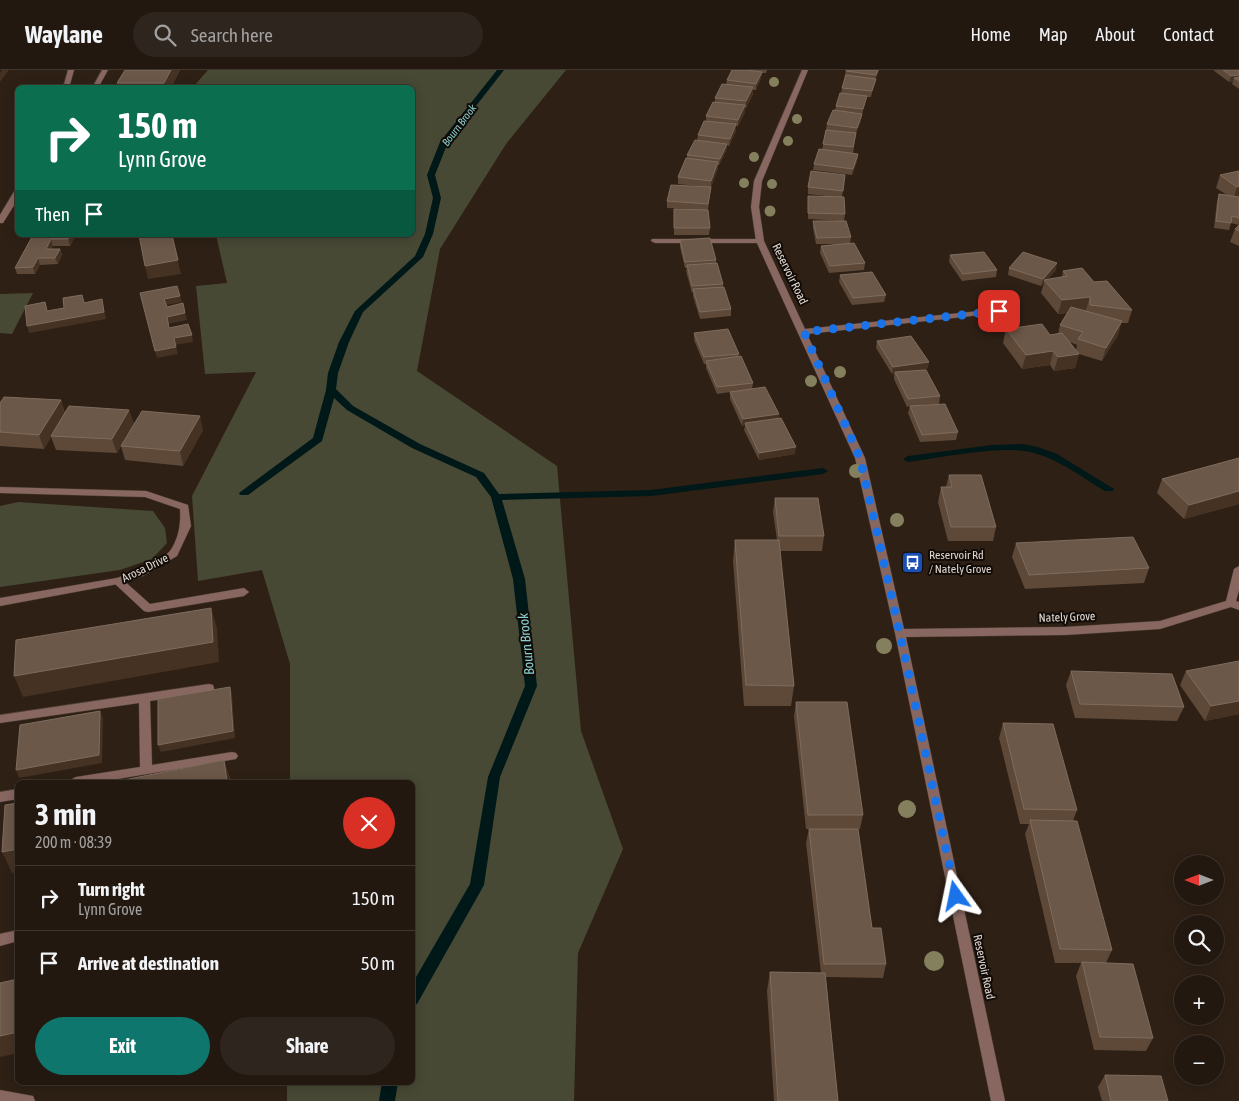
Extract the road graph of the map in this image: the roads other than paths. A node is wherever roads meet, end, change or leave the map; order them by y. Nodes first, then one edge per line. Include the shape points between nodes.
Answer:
1 (71, 70) edge
2 (104, 70) edge
3 (805, 70) edge
4 (67, 85) edge
5 (96, 85) edge
6 (15, 197) edge
7 (0, 221) edge
8 (655, 241) dead end
9 (760, 241) junction
10 (999, 311) dead end
11 (804, 332) junction
12 (0, 490) edge
13 (1239, 569) edge
14 (118, 581) junction
15 (244, 592) dead end
16 (0, 602) edge
17 (1235, 604) edge
18 (900, 634) junction
19 (209, 688) edge
20 (144, 698) junction
21 (0, 719) edge
22 (232, 756) dead end
23 (146, 769) junction
24 (87, 780) edge
25 (15, 794) edge
26 (0, 797) edge
27 (15, 936) edge
28 (0, 940) edge
29 (0, 1097) edge
30 (28, 1101) edge
31 (998, 1101) edge

1 - 4 street
2 - 5 street
3 - 9 street, Reservoir Road via 758,181 755,206
6 - 7 street
8 - 9 street
9 - 11 street, Reservoir Road
10 - 11 street
11 - 18 street, Reservoir Road via 860,458
12 - 14 street, Arosa Drive via 146,494 185,507 186,526 174,554 139,574
13 - 17 street, Nately Grove
14 - 15 street via 148,608
14 - 16 street, Arosa Drive
17 - 18 street, Nately Grove via 1160,624 1065,631
18 - 31 street, Reservoir Road
19 - 20 street
20 - 21 street
20 - 23 street
22 - 23 street
23 - 24 street
25 - 26 street
27 - 28 street
29 - 30 street

